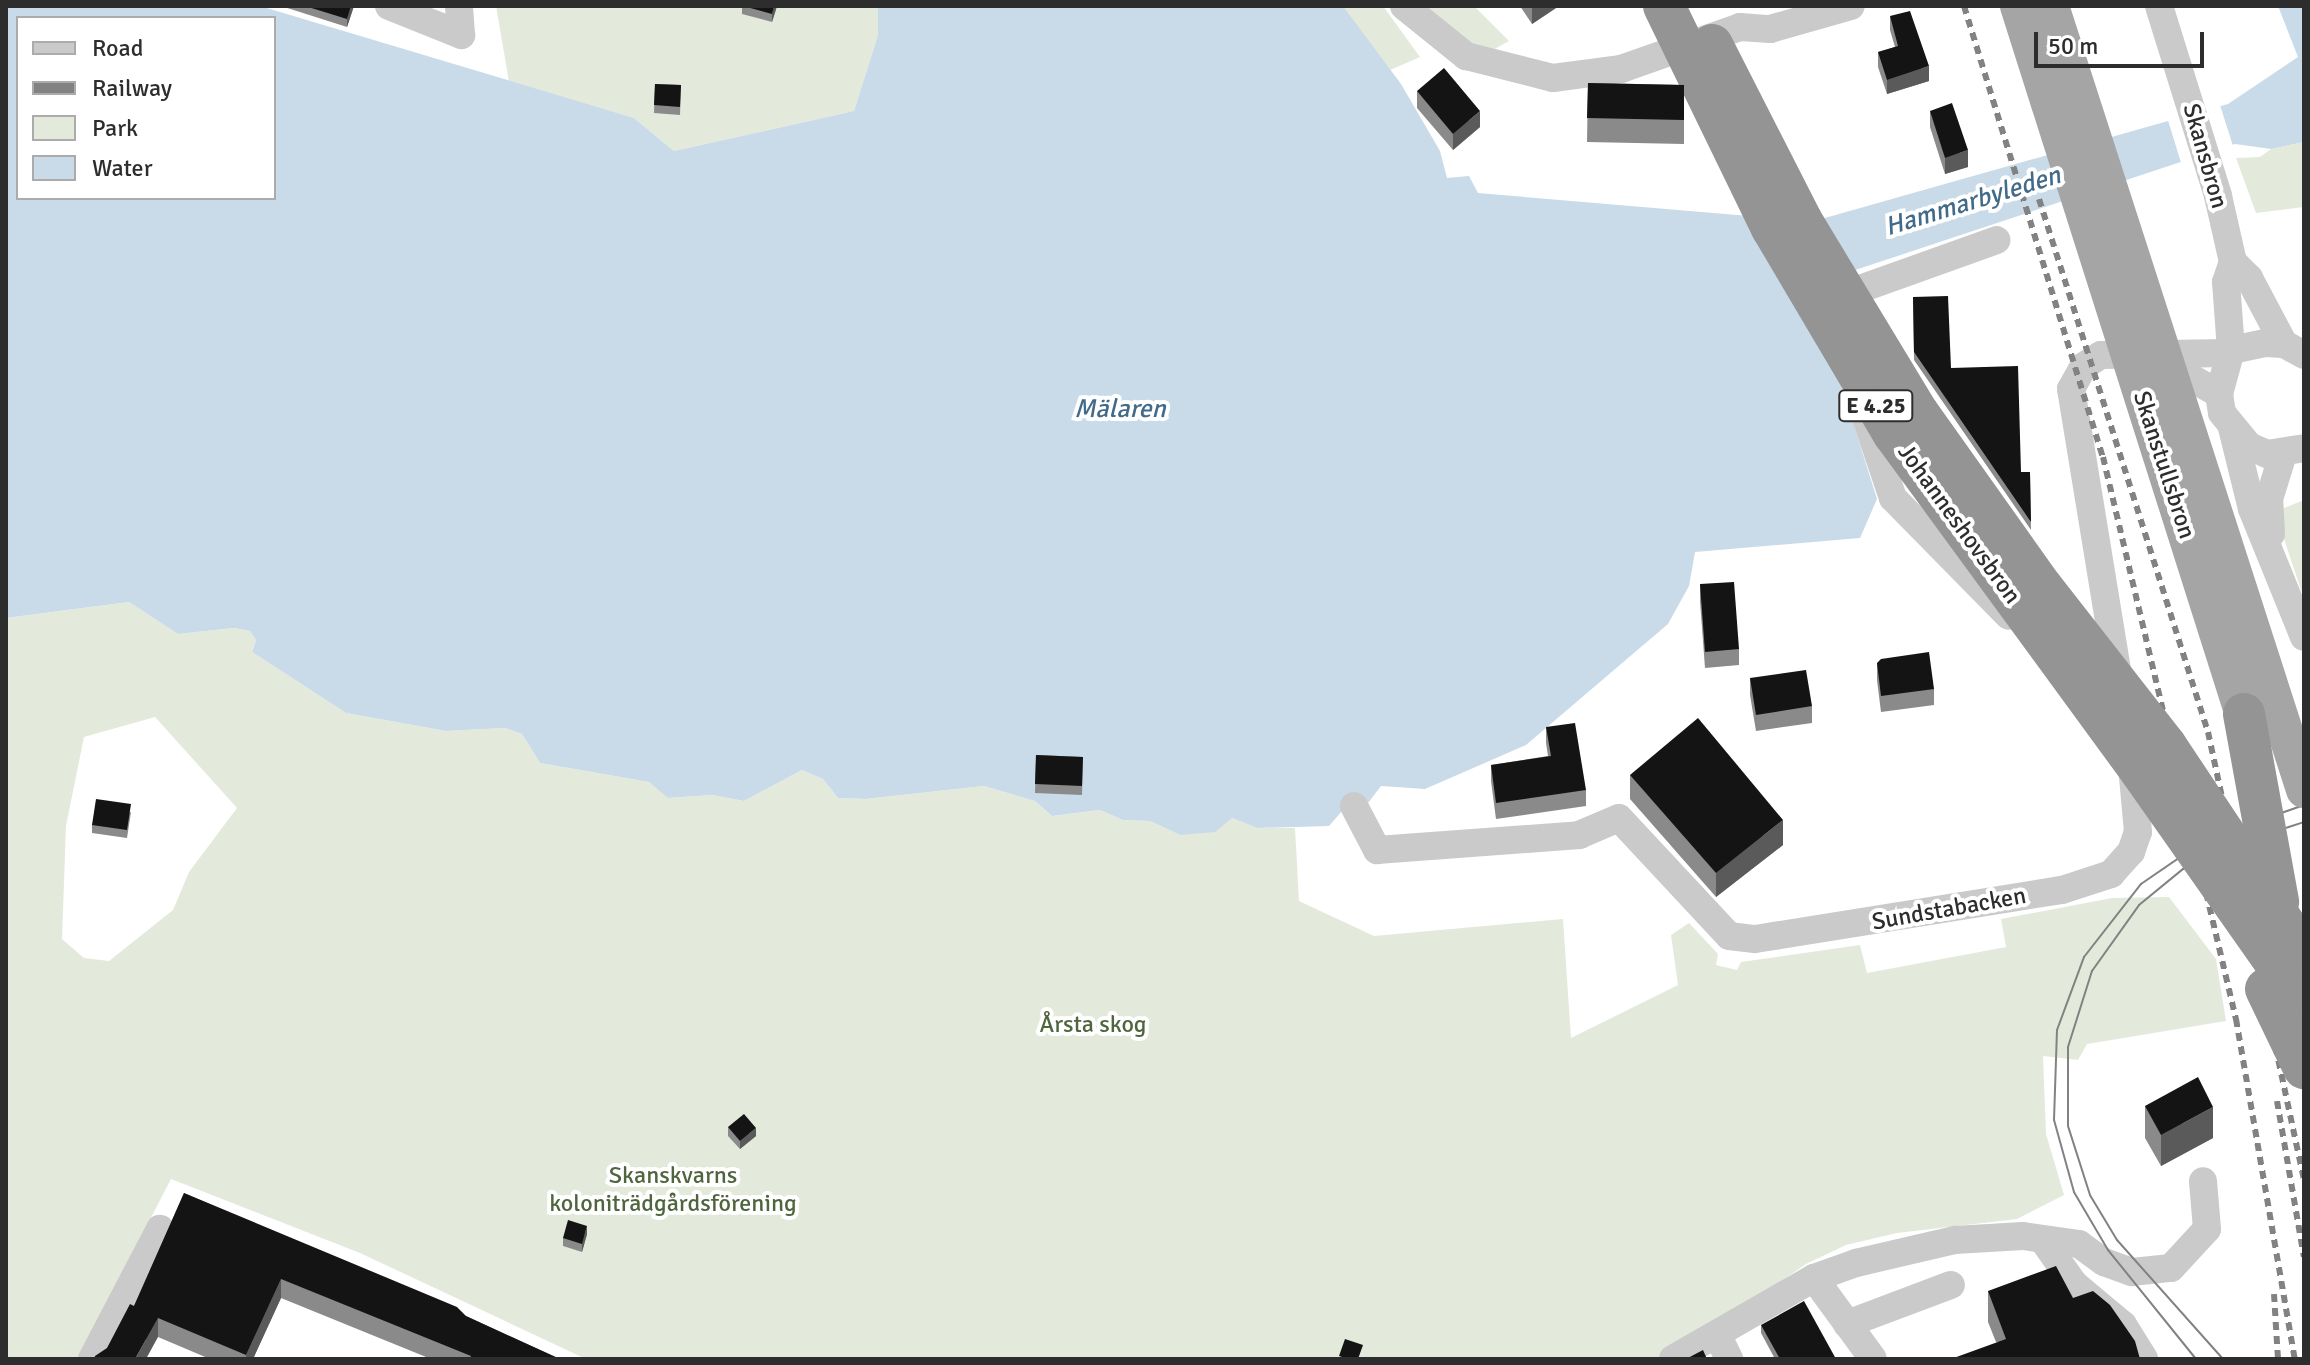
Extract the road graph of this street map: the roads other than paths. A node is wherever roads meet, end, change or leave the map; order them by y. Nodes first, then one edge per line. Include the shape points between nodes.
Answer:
1 (389, 6) edge
2 (459, 6) edge
3 (1404, 6) edge
4 (1664, 6) edge
5 (1695, 6) edge
6 (1851, 6) edge
7 (2018, 6) edge
8 (2051, 6) edge
9 (1732, 16) edge
10 (2162, 16) edge
11 (1997, 240) dead end
12 (2233, 262) junction
13 (2294, 350) edge
14 (2230, 352) junction
15 (2151, 355) junction
16 (2219, 394) junction
17 (2232, 428) junction
18 (2294, 451) edge
19 (2273, 555) junction
20 (2304, 637) edge
21 (2116, 668) junction
22 (2244, 714) junction
23 (2154, 760) junction
24 (2304, 790) edge
25 (1354, 806) dead end
26 (2304, 915) edge
27 (2304, 927) edge
28 (2304, 954) edge
29 (2304, 1012) edge
30 (2304, 1047) edge
31 (2304, 1068) edge
32 (2203, 1181) dead end
33 (160, 1229) dead end
34 (2043, 1240) junction
35 (1814, 1278) junction
36 (1951, 1285) dead end
37 (1847, 1324) junction
38 (1723, 1346) edge
39 (92, 1359) edge
40 (1673, 1359) edge
41 (1873, 1359) edge
42 (2144, 1359) edge

1 - 2 street via 461,35
3 - 9 street via 1466,56 1553,78 1633,66
4 - 23 highway, Johanneshovsbron / E 4.25, bridge via 1765,215 1894,434
5 - 23 highway, Johanneshovsbron / E 4.25, bridge via 1801,220 1918,413
6 - 9 street via 1770,29
7 - 22 main road, Skanstullsbron, bridge
8 - 24 main road, Skanstullsbron, bridge
10 - 12 street, Skansbron
11 - 21 street via 1860,289 1836,330 1893,498 2044,649 2079,667
12 - 13 street, Skansbron via 2249,278
12 - 14 street, Skansbron via 2226,282
13 - 14 street, Sundstabacken
14 - 15 street, Sundstabacken
14 - 16 street, Skansbron
15 - 16 street, Sundstabacken
15 - 21 street, Sundstabacken via 2101,355 2084,366 2071,389
16 - 17 street
17 - 18 street via 2249,446
17 - 19 street via 2242,478
18 - 19 street via 2269,499
19 - 20 street
21 - 25 street, Sundstabacken via 2138,832 2131,852 2111,874 2062,890 1822,931 1755,939 1729,936 1619,818 1579,835 1377,850
22 - 27 main road, Skanstullsbron, bridge
22 - 30 highway, bridge
23 - 26 highway, bridge via 2222,804
23 - 28 highway, Johanneshovsbron / E 4.25, bridge
23 - 29 highway, Johanneshovsbron / E 4.25, bridge
23 - 31 highway, bridge
32 - 34 street via 2207,1229 2171,1268 2132,1272 2104,1262 2079,1244
33 - 39 street
34 - 35 street via 2005,1235 1955,1240
34 - 42 street via 2074,1284 2123,1325
35 - 37 street
35 - 38 street
36 - 37 street
37 - 41 street
38 - 40 street

